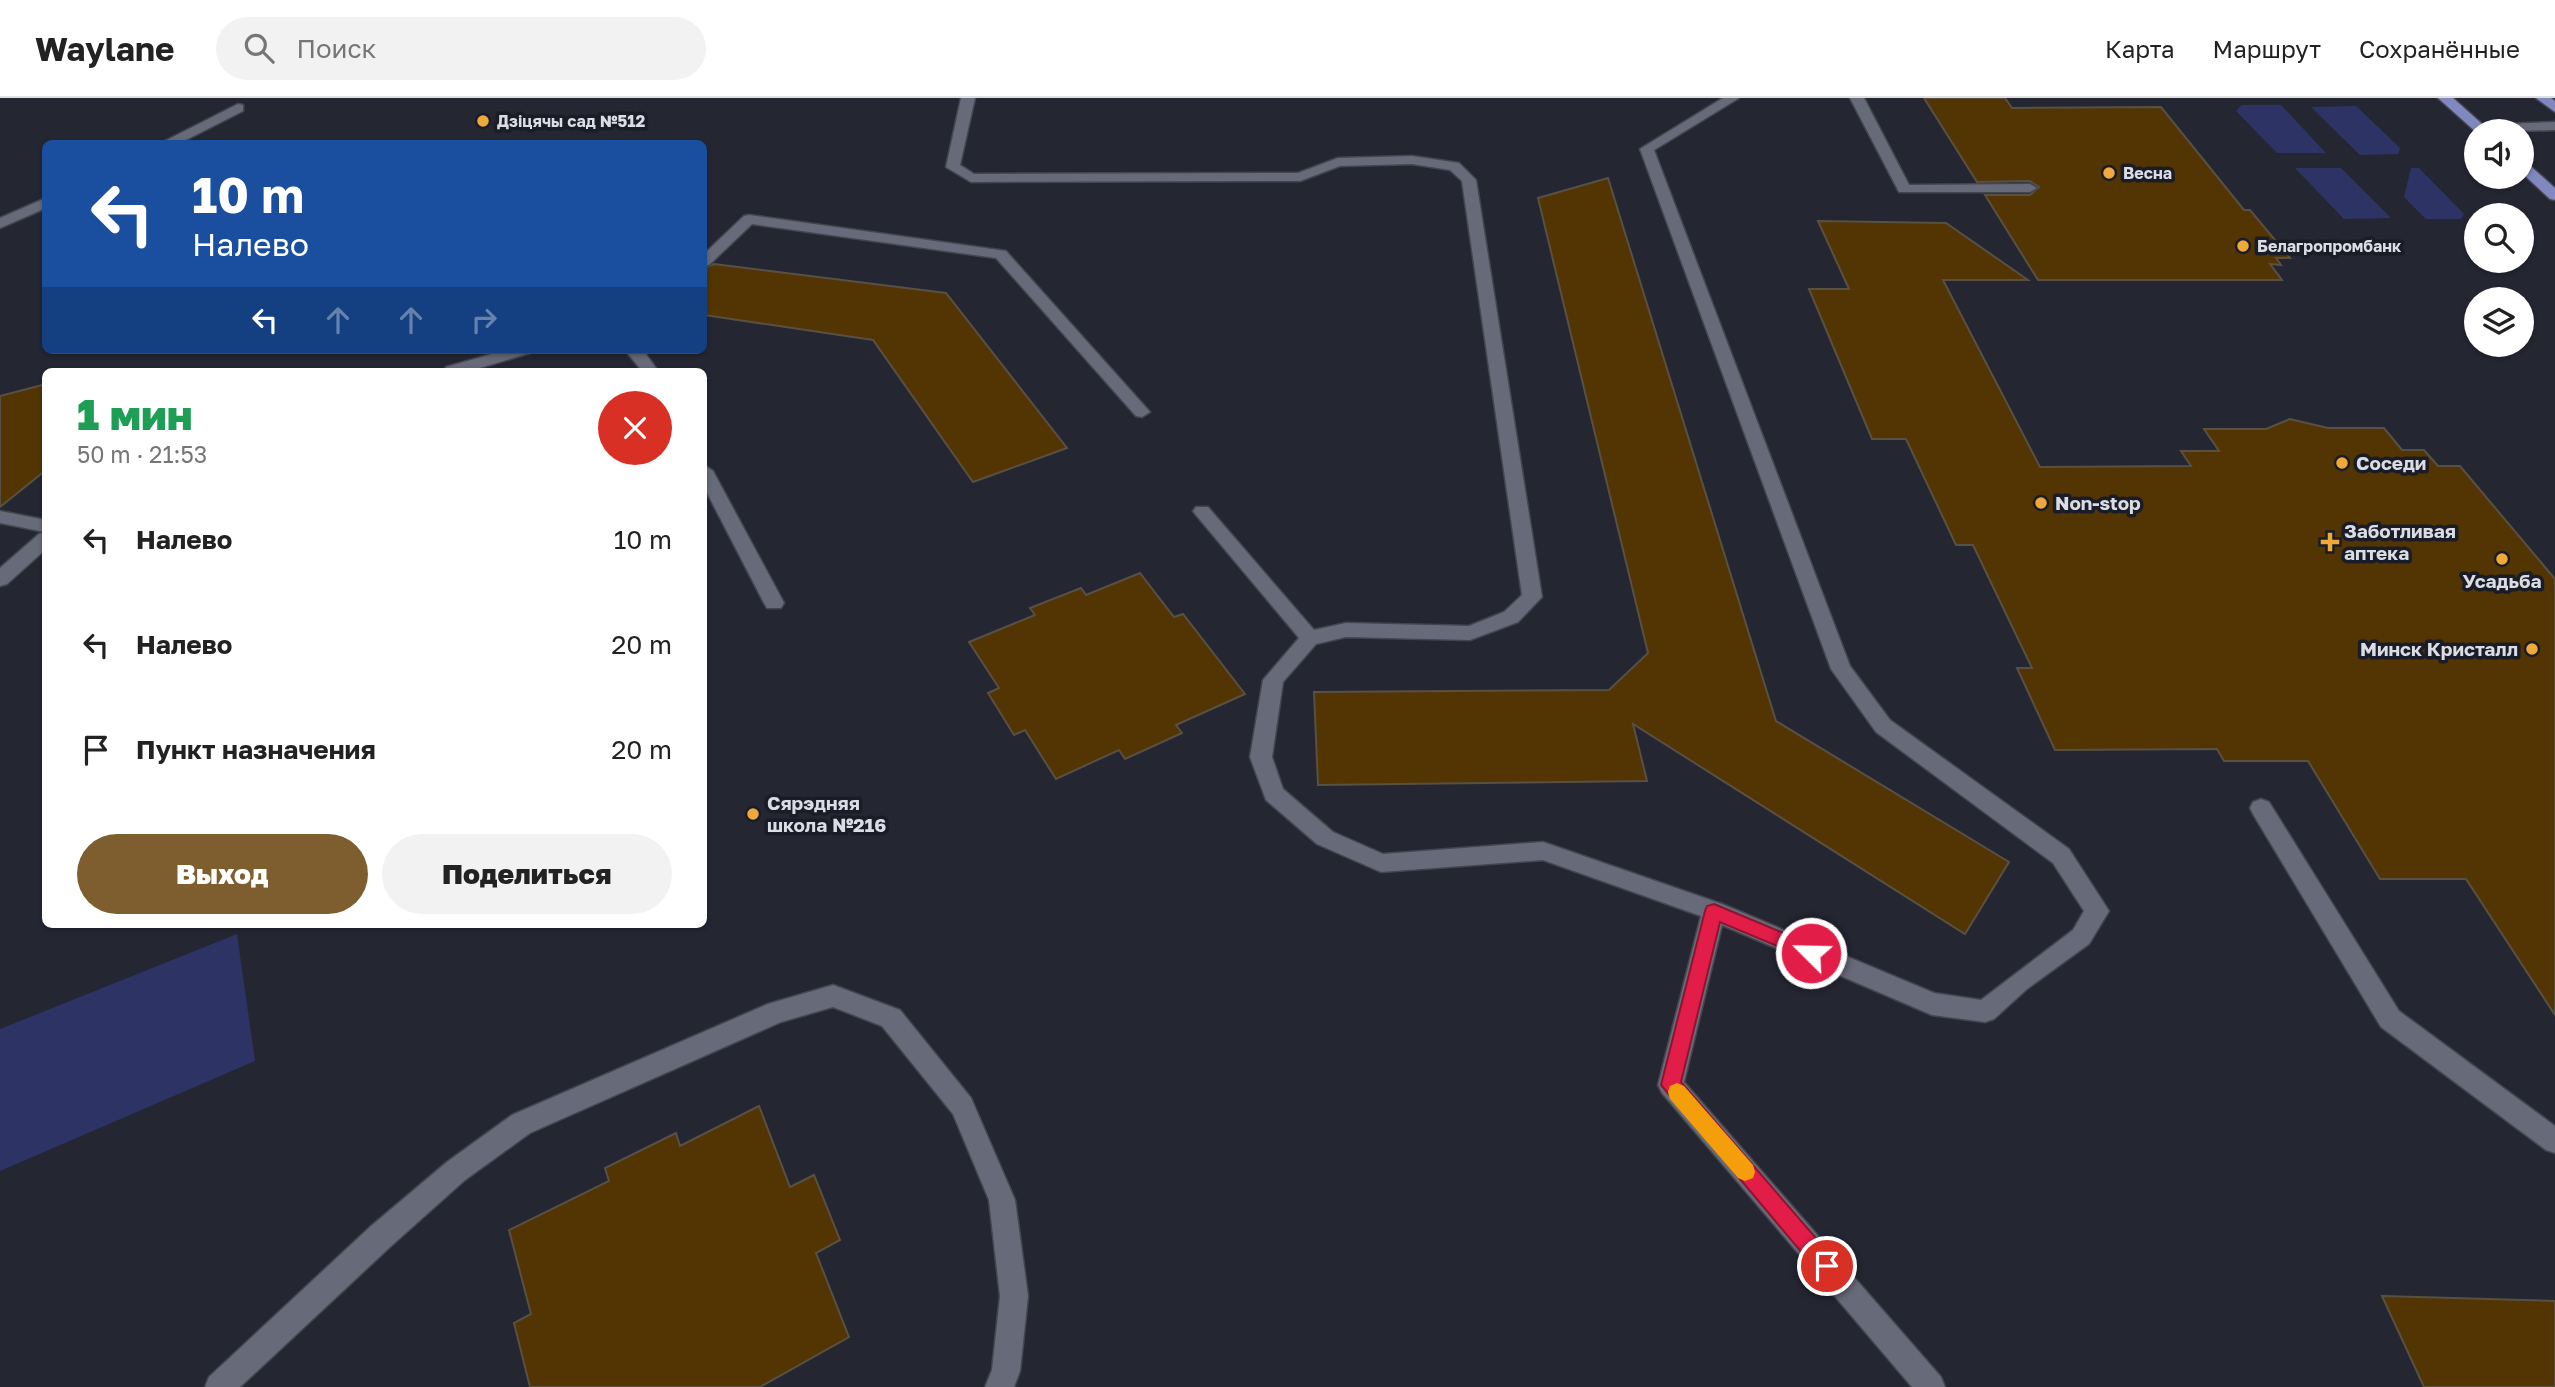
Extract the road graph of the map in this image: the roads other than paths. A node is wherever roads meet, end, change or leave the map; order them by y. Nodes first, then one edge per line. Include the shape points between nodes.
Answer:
1 (968, 98) edge
2 (1732, 98) edge
3 (1857, 98) edge
4 (2445, 98) edge
5 (2543, 98) edge
6 (239, 108) dead end
7 (2555, 108) edge
8 (2469, 119) edge
9 (2555, 126) edge
10 (2534, 127) edge
11 (174, 140) edge
12 (2534, 177) edge
13 (2030, 188) dead end
14 (2555, 196) edge
15 (42, 204) edge
16 (0, 224) edge
17 (707, 259) edge
18 (510, 354) edge
19 (638, 354) edge
20 (462, 368) edge
21 (648, 368) edge
22 (1142, 412) dead end
23 (707, 477) edge
24 (1202, 512) dead end
25 (0, 517) edge
26 (42, 525) edge
27 (42, 542) edge
28 (0, 579) edge
29 (774, 603) dead end
30 (1310, 638) junction
31 (2262, 808) dead end
32 (1714, 911) junction
33 (2555, 1141) edge
34 (219, 1387) edge
35 (999, 1387) edge
36 (1931, 1387) edge

1 - 30 street via 953,167 971,178 1300,177 1338,162 1412,160 1454,166 1469,180 1532,597 1511,617 1470,633 1346,629
2 - 32 street via 1647,149 1841,669 1883,726 2061,856 2097,911 2081,937 1985,1011 1932,1004
3 - 13 street via 1904,189
4 - 8 main road
5 - 7 main road
6 - 11 street
9 - 10 street
12 - 14 main road
15 - 16 street
17 - 22 street via 749,219 1001,254
18 - 20 street
19 - 21 street
23 - 29 street
24 - 30 street
25 - 26 street
27 - 28 street
30 - 32 street via 1273,680 1261,757 1274,793 1325,838 1381,863 1543,851
31 - 33 street via 2390,1019
32 - 36 street via 1671,1085
34 - 35 street via 380,1237 456,1171 521,1124 777,1012 833,996 891,1018 962,1105 1002,1200 1014,1296 1006,1371

